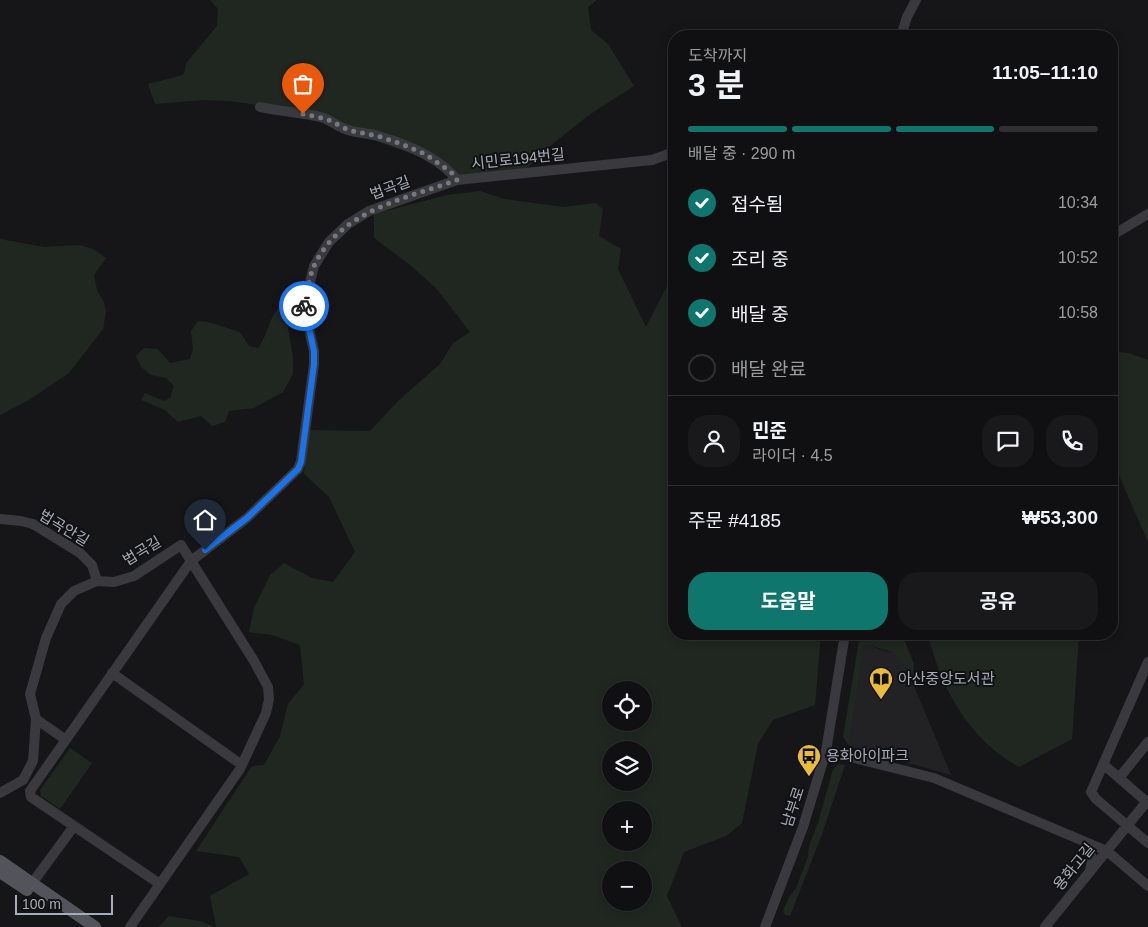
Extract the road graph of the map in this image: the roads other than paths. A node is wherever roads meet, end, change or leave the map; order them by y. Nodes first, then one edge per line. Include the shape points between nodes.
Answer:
1 (916, 0) edge
2 (903, 30) edge
3 (260, 107) dead end
4 (668, 154) edge
5 (457, 180) junction
6 (1148, 214) edge
7 (1118, 232) edge
8 (0, 520) edge
9 (191, 561) junction
10 (97, 582) junction
11 (844, 640) edge
12 (1148, 664) edge
13 (112, 673) junction
14 (36, 719) junction
15 (66, 740) junction
16 (1148, 742) edge
17 (826, 751) junction
18 (1103, 764) junction
19 (242, 765) junction
20 (1119, 778) junction
21 (0, 793) edge
22 (1147, 801) edge
23 (1127, 825) junction
24 (74, 826) junction
25 (1082, 840) junction
26 (1148, 843) edge
27 (1107, 851) junction
28 (0, 861) edge
29 (0, 872) edge
30 (1090, 872) junction
31 (160, 884) junction
32 (1148, 886) edge
33 (30, 887) junction
34 (82, 927) edge
35 (95, 927) edge
36 (130, 927) edge
37 (765, 927) edge
38 (1045, 927) edge

1 - 2 street
3 - 5 street, 시민로194번길 via 327,119 348,130 404,145 425,154
4 - 5 street, 시민로194번길 via 652,160
5 - 9 street, 법곡길 via 369,211 348,224 329,242 314,266 304,307 314,364 298,469 247,518
6 - 7 street
8 - 10 street, 법곡안길 via 33,524 80,553 92,565
9 - 10 street, 법곡길 via 180,545 134,576 114,582
9 - 13 street
9 - 19 street via 268,687 266,713
10 - 14 street, 법곡길 via 74,591 61,604 46,638 30,694
11 - 17 street, 남부로
12 - 18 street
13 - 15 street
13 - 19 street
14 - 15 street
14 - 21 street, 법곡길 via 33,761 23,780
15 - 24 street via 30,791 31,797
16 - 20 street
17 - 25 street via 934,778
17 - 37 street, 남부로 via 803,827
18 - 20 street
18 - 23 street via 1091,792
19 - 31 street
20 - 22 street
22 - 23 street, 용화고길
23 - 26 street
23 - 27 street, 용화고길
24 - 31 street
24 - 33 street
25 - 27 street
25 - 30 street via 1092,856
27 - 30 street, 용화고길
27 - 32 street
28 - 33 main road
29 - 33 main road
30 - 38 street, 용화고길
31 - 36 street
33 - 34 main road
33 - 35 main road

